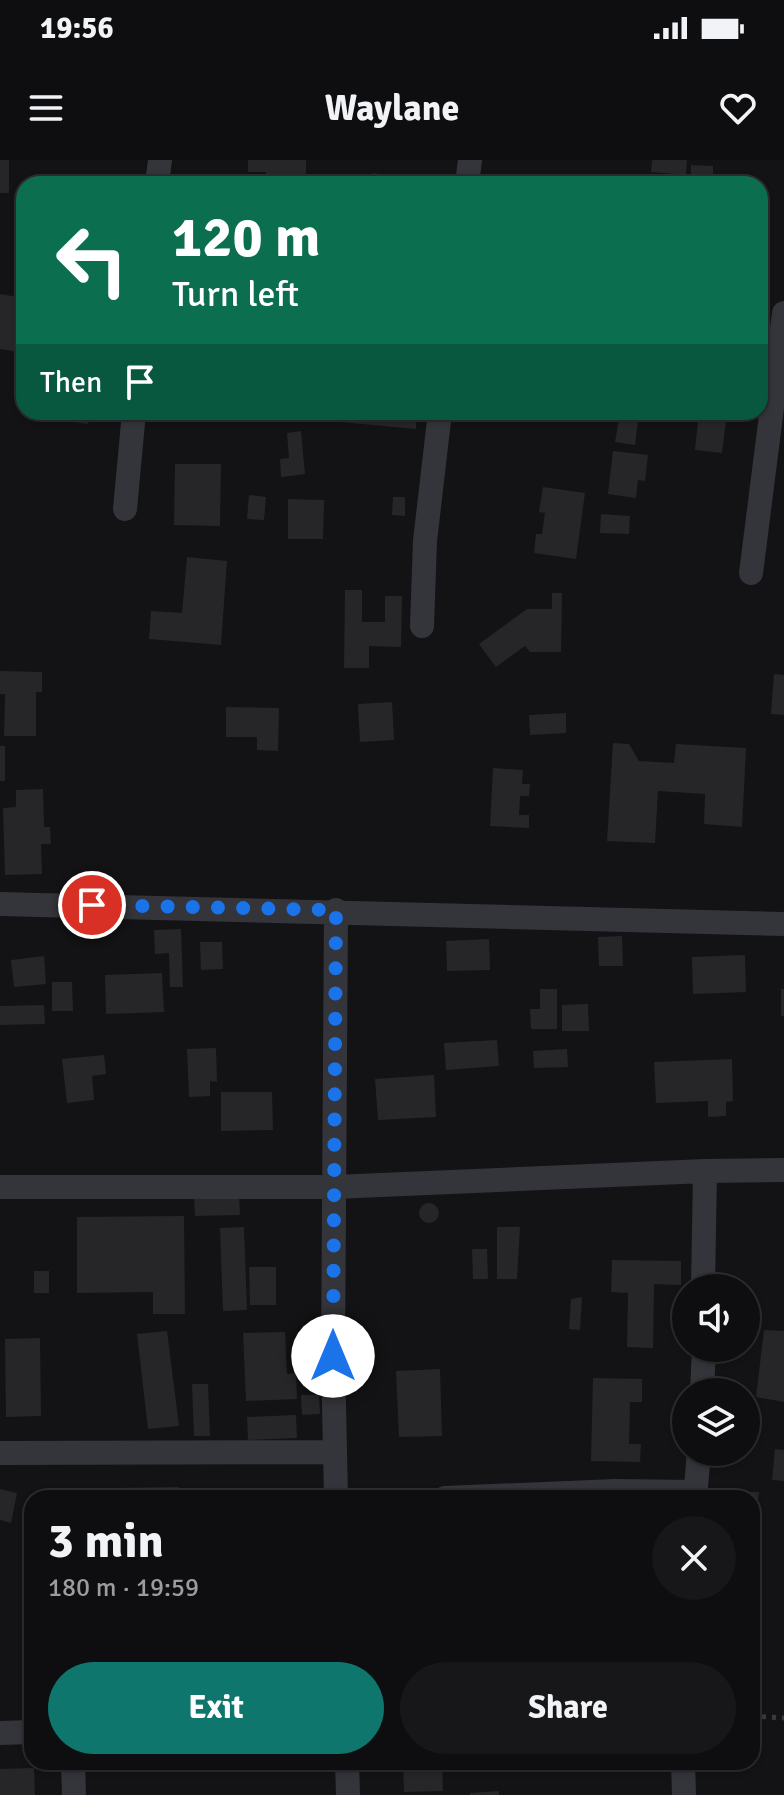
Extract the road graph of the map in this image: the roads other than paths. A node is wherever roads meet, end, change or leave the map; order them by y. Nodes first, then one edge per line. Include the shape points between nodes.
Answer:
1 (784, 313) edge
2 (133, 420) edge
3 (439, 420) edge
4 (125, 509) dead end
5 (751, 573) dead end
6 (422, 626) dead end
7 (0, 904) edge
8 (336, 910) junction
9 (784, 924) edge
10 (784, 1170) edge
11 (705, 1171) junction
12 (0, 1187) edge
13 (334, 1187) junction
14 (703, 1274) edge
15 (334, 1452) junction
16 (0, 1453) edge
17 (698, 1466) edge
18 (336, 1490) edge
19 (695, 1490) edge
20 (24, 1732) edge
21 (0, 1733) edge
22 (73, 1770) edge
23 (347, 1770) edge
24 (683, 1770) edge
25 (74, 1795) edge
26 (348, 1795) edge
27 (684, 1795) edge

1 - 5 street
2 - 4 street
3 - 6 street via 425,541
7 - 8 street
8 - 9 street
8 - 13 street
10 - 11 street
11 - 13 street
11 - 14 street
12 - 13 street
13 - 15 street
15 - 16 street
15 - 18 street
17 - 19 street
20 - 21 street
22 - 25 street
23 - 26 street
24 - 27 street

